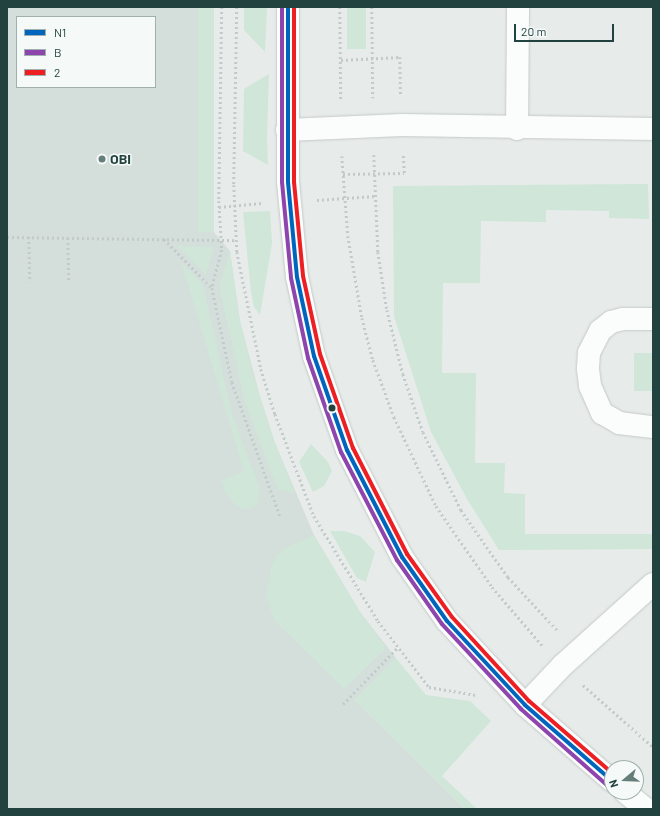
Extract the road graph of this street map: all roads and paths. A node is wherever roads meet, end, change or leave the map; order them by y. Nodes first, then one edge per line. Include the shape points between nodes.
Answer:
1 (222, 7) edge
2 (237, 7) edge
3 (288, 7) edge
4 (340, 7) edge
5 (372, 7) edge
6 (518, 7) edge
7 (374, 127) junction
8 (341, 128) junction
9 (517, 129) junction
10 (653, 129) edge
11 (287, 130) junction
12 (7, 237) edge
13 (29, 237) junction
14 (68, 238) junction
15 (164, 239) junction
16 (221, 240) junction
17 (236, 240) junction
18 (30, 282) dead end
19 (69, 282) dead end
20 (212, 288) junction
21 (653, 319) edge
22 (653, 427) edge
23 (280, 516) dead end
24 (653, 584) edge
25 (398, 646) junction
26 (570, 659) junction
27 (482, 700) dead end
28 (343, 704) dead end
29 (525, 706) junction
30 (653, 747) edge
31 (604, 774) edge
32 (635, 800) edge
33 (646, 809) edge

1 - 16 path via 219,201
2 - 17 path via 234,185
3 - 11 street
4 - 8 path
5 - 7 path
6 - 9 street
7 - 8 street
7 - 9 street
7 - 26 path via 378,252 392,335 423,432 461,510
8 - 11 street
8 - 26 path via 343,182 355,277 373,360 394,417 432,499 452,530 522,624
9 - 10 street
11 - 29 street via 291,226 298,283 314,356 347,450 388,532 415,578 467,645
12 - 13 path
13 - 14 path
13 - 18 path
14 - 15 path
14 - 19 path
15 - 16 path
15 - 20 path
16 - 17 path
16 - 20 path via 222,250
17 - 25 path via 242,286 261,369 305,496 358,592
20 - 23 path via 232,382
21 - 22 street via 623,318 611,322 600,330 589,353 588,369 590,386 602,413 618,423
24 - 26 street
25 - 27 path via 428,687 476,695
25 - 28 path
26 - 29 street
26 - 30 path
29 - 31 street
32 - 33 street

